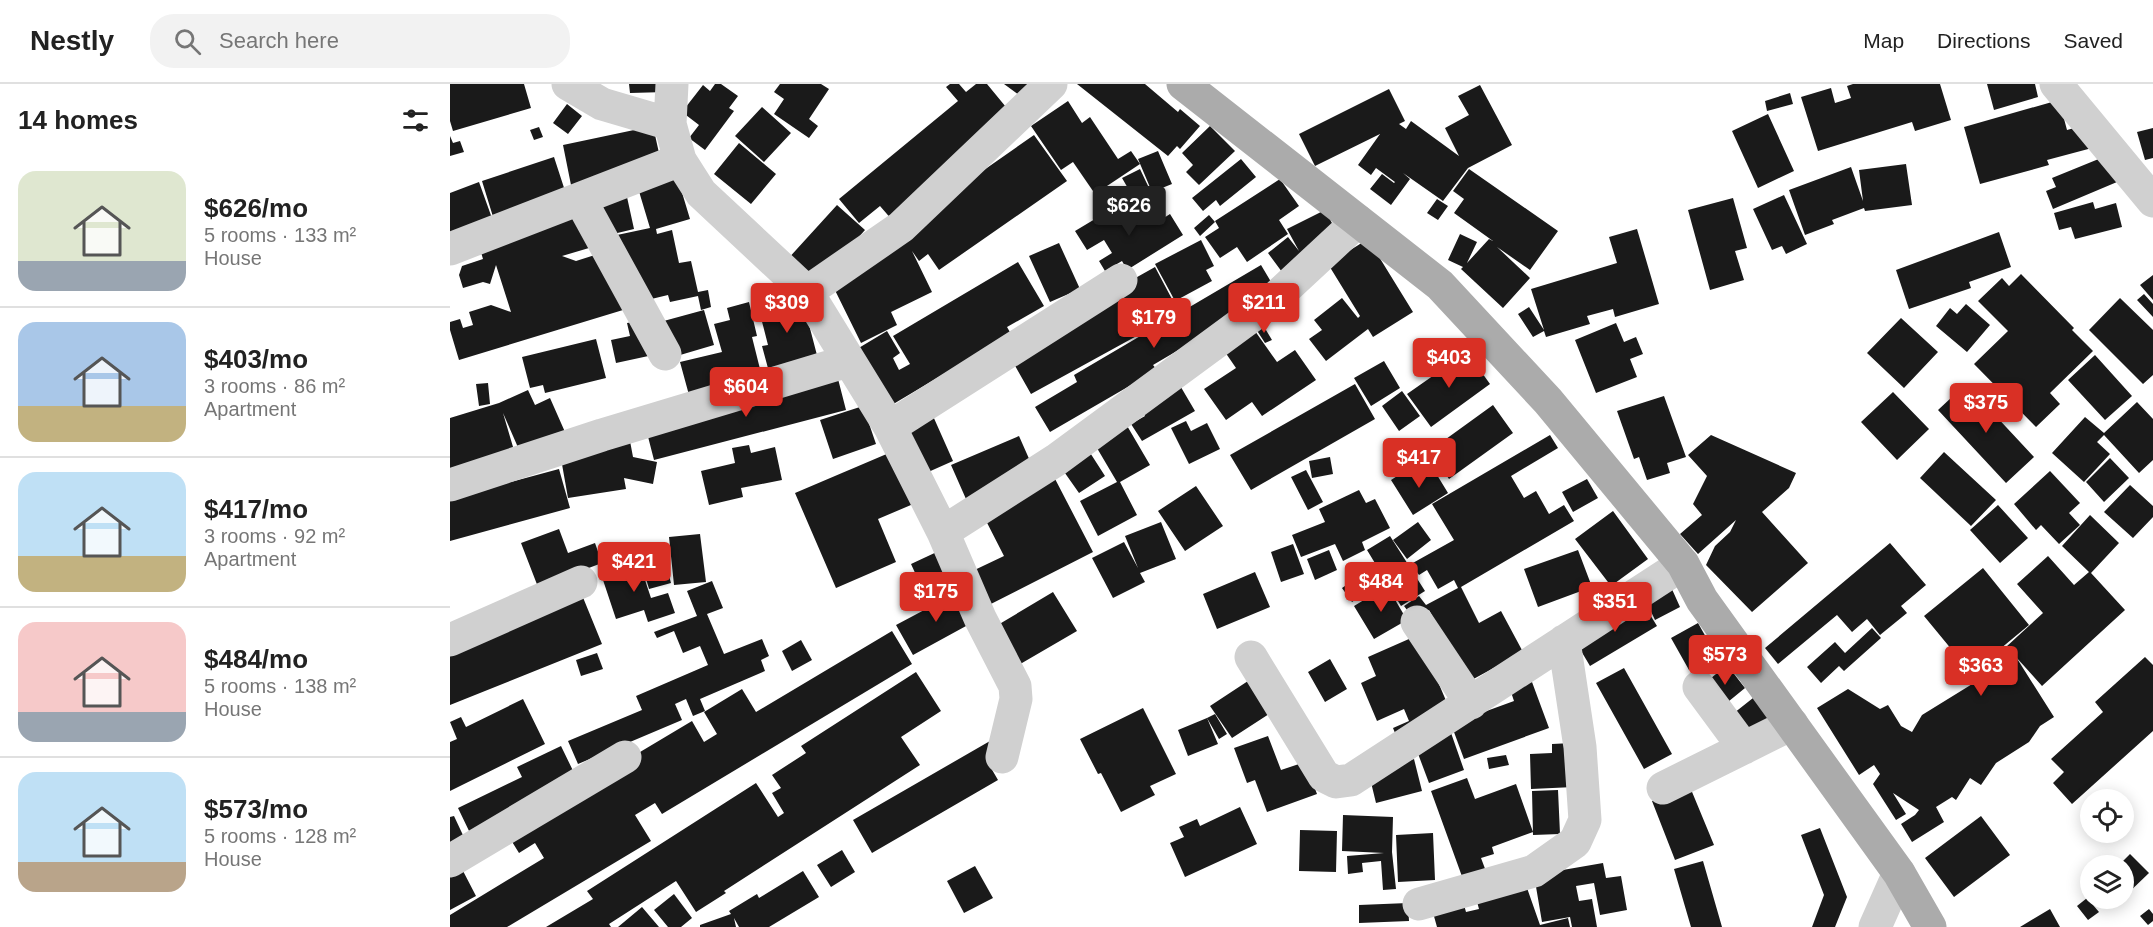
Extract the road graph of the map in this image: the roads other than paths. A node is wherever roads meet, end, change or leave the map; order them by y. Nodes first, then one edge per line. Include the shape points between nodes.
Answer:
1 (568, 84) edge
2 (672, 84) edge
3 (1051, 84) edge
4 (1183, 84) edge
5 (2056, 84) edge
6 (670, 124) junction
7 (680, 160) junction
8 (580, 199) junction
9 (2153, 201) edge
10 (1358, 221) junction
11 (450, 249) edge
12 (1121, 280) dead end
13 (807, 292) junction
14 (664, 354) dead end
15 (848, 360) junction
16 (890, 427) junction
17 (450, 485) edge
18 (943, 532) junction
19 (1683, 564) junction
20 (581, 582) dead end
21 (1417, 622) dead end
22 (450, 639) edge
23 (1564, 641) junction
24 (1251, 657) dead end
25 (1699, 687) dead end
26 (1471, 703) junction
27 (1792, 724) junction
28 (1743, 748) junction
29 (625, 757) dead end
30 (1002, 757) dead end
31 (1663, 788) dead end
32 (450, 861) edge
33 (1899, 873) junction
34 (1419, 904) dead end
35 (1875, 927) edge
36 (1930, 927) edge

1 - 6 street via 602,104
2 - 6 street
3 - 13 street via 901,227
4 - 10 main road
5 - 9 street
6 - 7 street
7 - 8 street
7 - 13 street via 701,193
8 - 11 street
8 - 14 street
10 - 18 street via 1272,301 1056,460
10 - 19 main road via 1440,285 1548,401
12 - 16 street
13 - 15 street
15 - 16 street
15 - 17 street
16 - 18 street
18 - 30 street via 1015,686 1016,699
19 - 23 street
19 - 27 main road via 1702,600
20 - 22 street
21 - 26 street
23 - 26 street
23 - 34 street via 1580,747 1585,820 1575,842 1534,871
24 - 26 street via 1324,776 1336,782 1351,780
25 - 28 street
27 - 28 street
27 - 33 main road
28 - 31 street
29 - 32 street
33 - 35 street
33 - 36 main road

